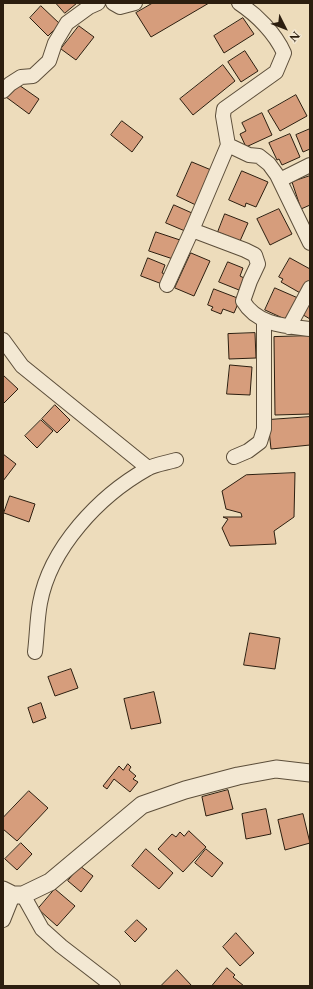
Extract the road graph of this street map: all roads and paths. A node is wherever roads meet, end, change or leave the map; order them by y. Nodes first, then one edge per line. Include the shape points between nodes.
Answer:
1 (98, 3) edge
2 (113, 3) edge
3 (136, 3) edge
4 (239, 3) edge
5 (3, 91) edge
6 (228, 145) junction
7 (310, 165) edge
8 (280, 180) junction
9 (192, 230) junction
10 (310, 243) edge
11 (167, 285) dead end
12 (310, 288) edge
13 (264, 320) junction
14 (289, 327) junction
15 (310, 329) edge
16 (3, 340) edge
17 (234, 457) dead end
18 (176, 460) dead end
19 (148, 468) junction
20 (35, 652) dead end
21 (310, 773) edge
22 (13, 893) edge
23 (3, 920) edge
24 (113, 986) edge

1 - 5 street via 67,23 49,61 33,76 21,77
2 - 3 street via 120,7
4 - 6 street via 251,11 278,41 284,52 276,72 224,109
6 - 8 street via 249,155 259,156 269,164
6 - 9 street
7 - 8 street
8 - 10 street
9 - 11 street
9 - 13 street via 255,255 258,264 243,301 248,310
12 - 14 street
13 - 14 street
13 - 17 street via 264,429 260,442
14 - 15 street
16 - 19 street via 22,366
18 - 19 street
19 - 20 street via 118,488 88,516 61,550 48,575 40,603
21 - 22 street via 276,769 238,776 142,805 50,882
22 - 23 street
22 - 24 street via 61,946

